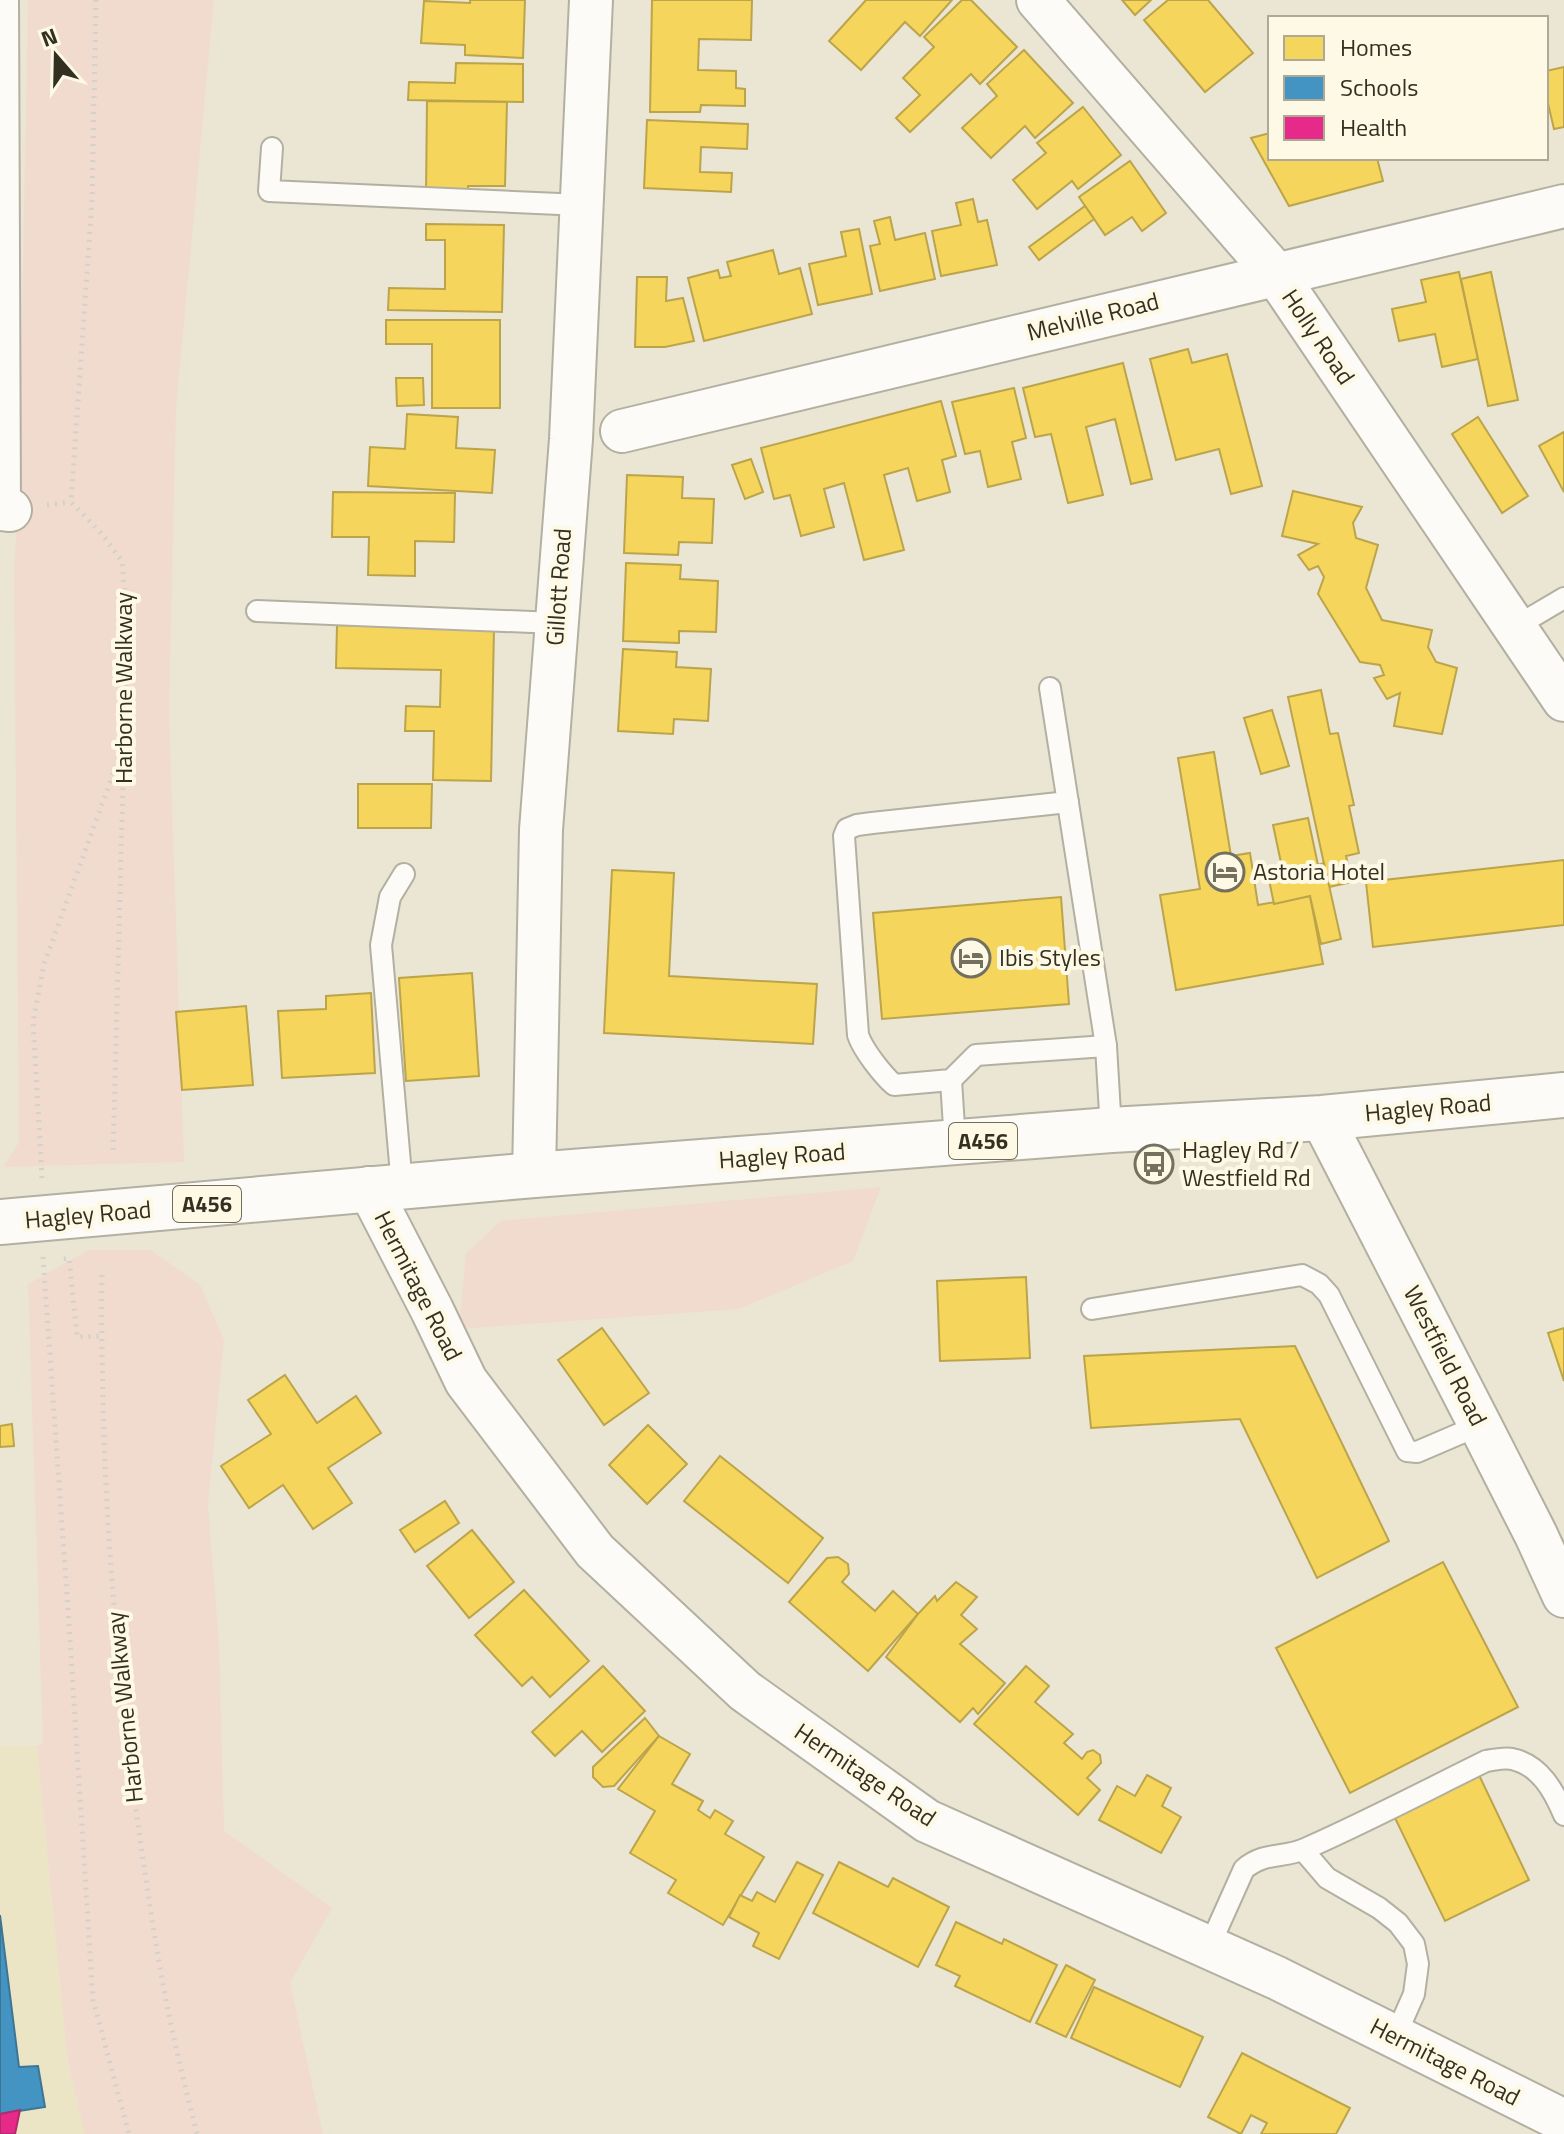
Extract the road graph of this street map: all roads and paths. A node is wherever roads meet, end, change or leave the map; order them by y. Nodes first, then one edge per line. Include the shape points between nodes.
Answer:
1 (8, 0) edge
2 (96, 0) edge
3 (591, 0) edge
4 (1038, 0) edge
5 (272, 148) dead end
6 (582, 205) junction
7 (1564, 206) edge
8 (1275, 273) junction
9 (622, 431) dead end
10 (5, 509) edge
11 (1564, 598) edge
12 (257, 611) dead end
13 (556, 623) junction
14 (1515, 627) junction
15 (1050, 688) dead end
16 (1564, 700) edge
17 (126, 739) junction
18 (1068, 802) junction
19 (404, 874) dead end
20 (1106, 1046) junction
21 (951, 1080) junction
22 (1564, 1095) edge
23 (1322, 1118) junction
24 (1111, 1130) junction
25 (955, 1143) junction
26 (113, 1155) dead end
27 (534, 1175) junction
28 (386, 1187) junction
29 (0, 1222) edge
30 (44, 1241) junction
31 (69, 1258) dead end
32 (102, 1275) dead end
33 (1092, 1309) dead end
34 (101, 1336) junction
35 (1480, 1425) junction
36 (1550, 1533) edge
37 (1564, 1596) edge
38 (1564, 1815) edge
39 (1303, 1850) junction
40 (1209, 1947) junction
41 (1395, 2037) junction
42 (1564, 2121) edge
43 (129, 2134) edge
44 (197, 2134) edge

1 - 10 lane
2 - 17 path, Harborne Walkway via 92,200 71,502 122,561
3 - 6 street, Gillott Road
4 - 8 street, Holly Road
5 - 6 lane via 269,191
6 - 13 street, Gillott Road
7 - 8 street, Melville Road
8 - 9 street, Melville Road
8 - 14 street, Holly Road
11 - 14 lane
12 - 13 lane
13 - 27 street, Gillott Road via 541,830
14 - 16 street, Holly Road
15 - 18 lane
17 - 26 path, Harborne Walkway
17 - 30 path via 44,964 33,1022
18 - 20 lane
18 - 21 lane via 857,825 844,836 861,1044 894,1085
19 - 28 lane via 390,897 381,945
20 - 21 lane via 976,1055
20 - 24 lane
21 - 25 lane
22 - 23 highway, Hagley Road / A456
23 - 24 highway, Hagley Road / A456
23 - 35 street, Westfield Road
24 - 25 highway, Hagley Road / A456
25 - 27 highway, Hagley Road / A456
27 - 28 highway, Hagley Road / A456
28 - 30 highway, Hagley Road / A456
28 - 40 street, Hermitage Road via 432,1310 466,1381 595,1551 745,1691 927,1821
29 - 30 highway, Hagley Road / A456
30 - 43 path via 93,2000
31 - 34 path via 77,1337
32 - 34 path, Harborne Walkway
33 - 35 lane via 1302,1275 1329,1295 1407,1451 1417,1452
34 - 44 path, Harborne Walkway via 107,1532 125,1733 173,2033
35 - 36 street, Westfield Road
36 - 37 street, Westfield Road
38 - 39 lane via 1546,1780 1529,1765 1510,1758 1486,1761
39 - 40 lane via 1268,1855 1244,1869
39 - 41 lane via 1327,1878 1379,1908 1414,1944 1414,1994
40 - 41 street, Hermitage Road
41 - 42 street, Hermitage Road

